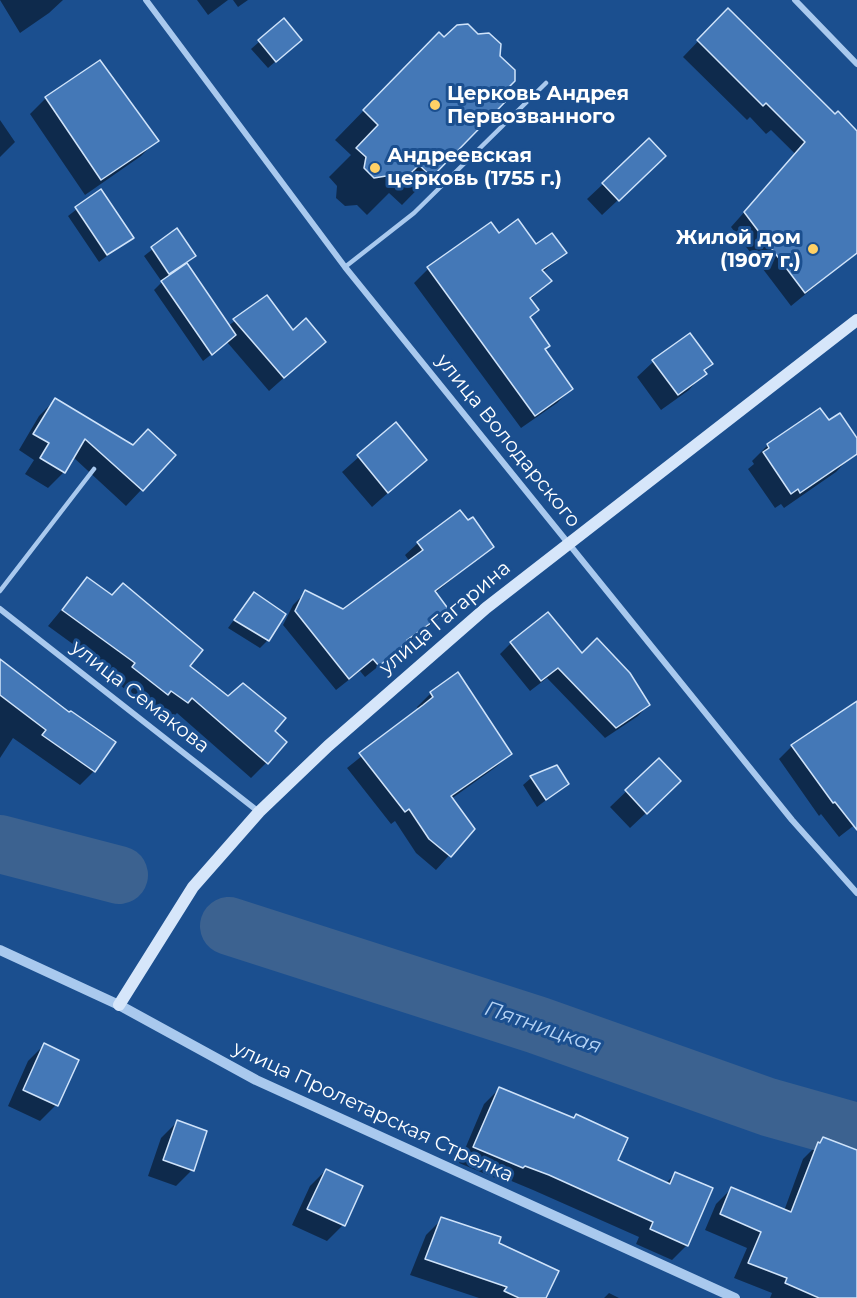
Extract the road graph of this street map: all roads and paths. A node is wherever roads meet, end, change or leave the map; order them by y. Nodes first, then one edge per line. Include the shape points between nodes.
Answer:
1 (146, 0) edge
2 (795, 0) edge
3 (857, 64) edge
4 (546, 83) dead end
5 (345, 267) junction
6 (857, 320) edge
7 (94, 469) dead end
8 (569, 542) junction
9 (0, 591) edge
10 (0, 609) edge
11 (259, 812) junction
12 (857, 893) edge
13 (0, 950) edge
14 (119, 1005) junction
15 (735, 1298) edge

1 - 5 street, улица Володарского
2 - 3 street
4 - 5 lane via 414,213
5 - 8 street, улица Володарского
6 - 8 main road, улица Гагарина
7 - 9 lane
8 - 11 main road, улица Гагарина via 395,685
8 - 12 street, улица Володарского via 792,820
10 - 11 street, улица Семакова
11 - 14 main road, улица Гагарина via 193,887
13 - 14 street, улица Пролетарская Стрелка
14 - 15 street, улица Пролетарская Стрелка via 256,1080

